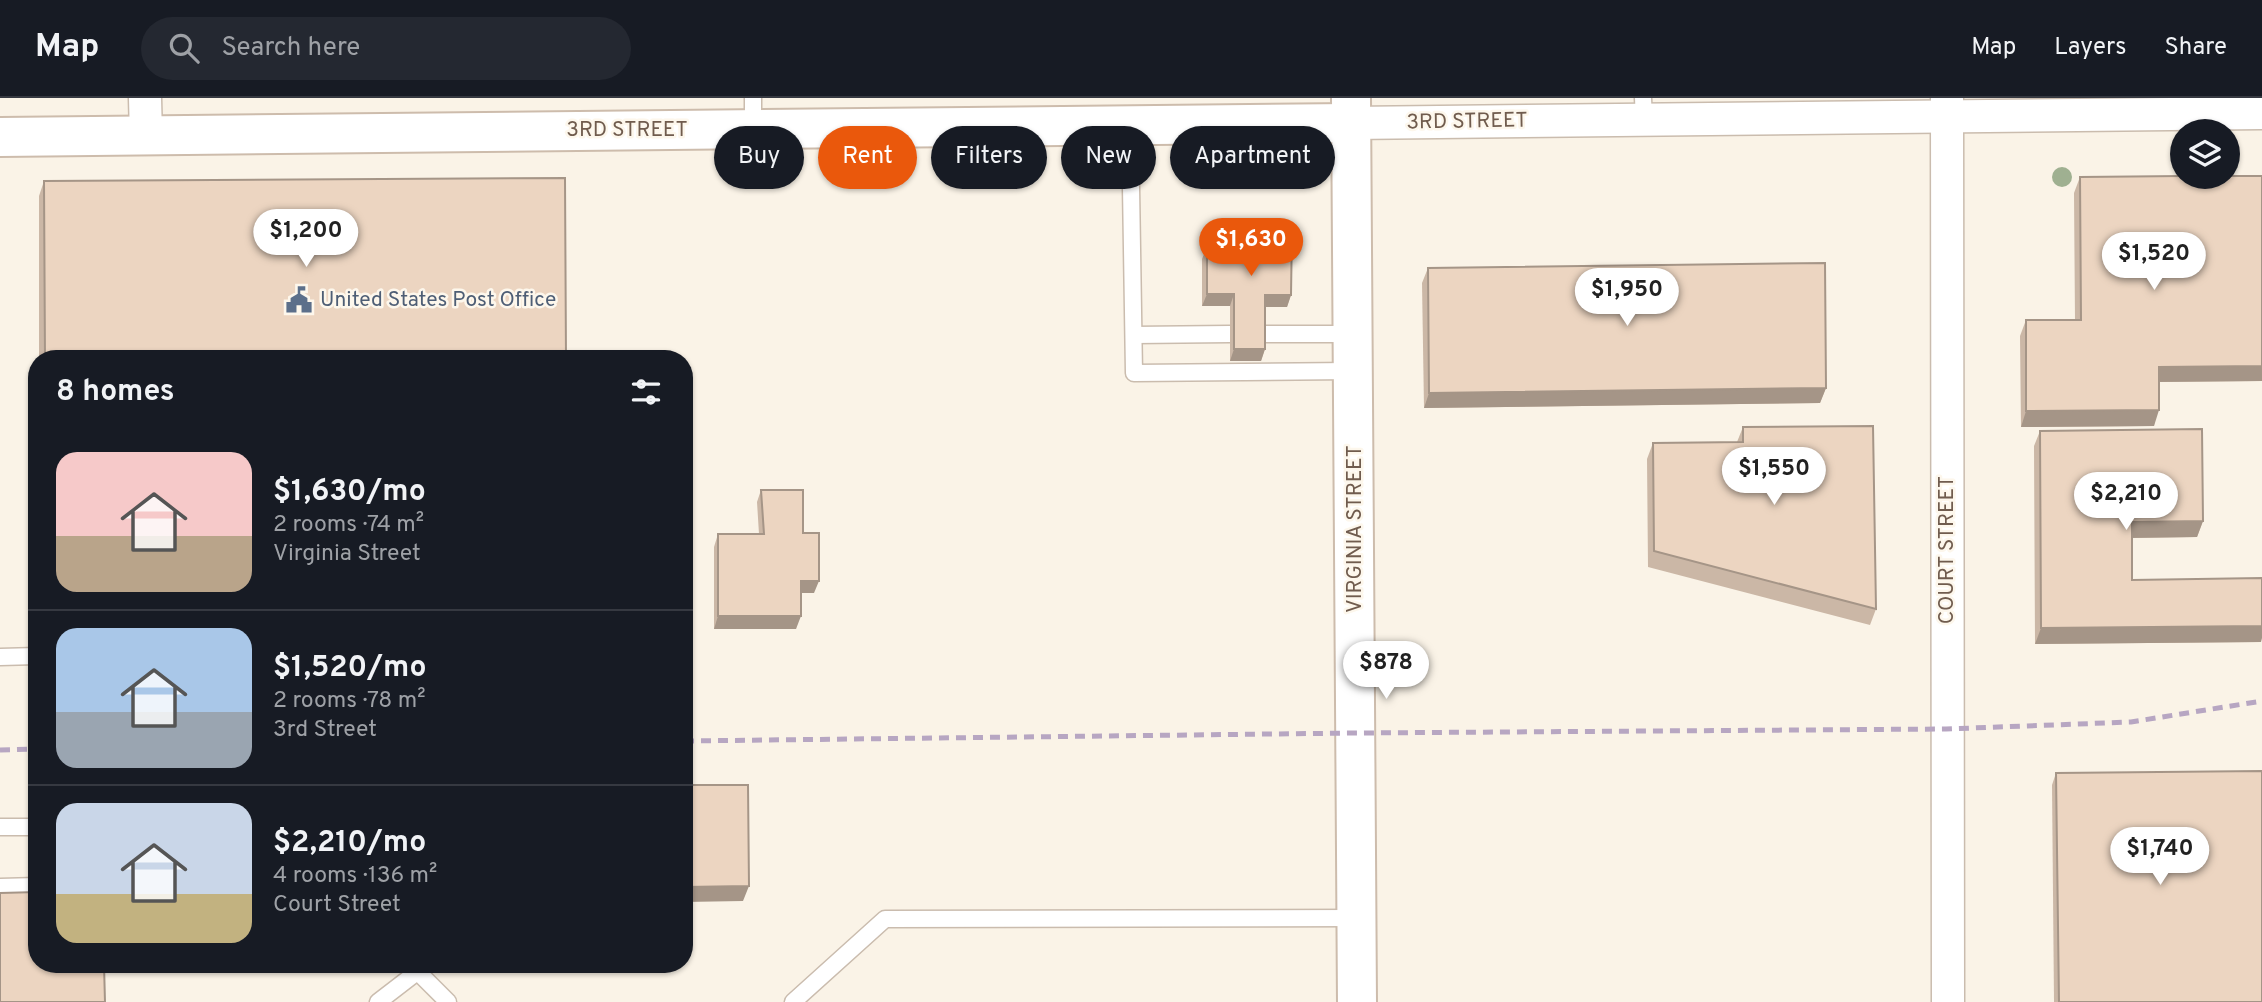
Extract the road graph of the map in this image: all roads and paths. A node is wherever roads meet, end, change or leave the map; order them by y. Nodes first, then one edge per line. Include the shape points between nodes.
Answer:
1 (145, 98) edge
2 (1947, 107) edge
3 (2252, 108) edge
4 (1643, 109) edge
5 (1351, 111) edge
6 (753, 114) edge
7 (1130, 125) junction
8 (146, 136) junction
9 (0, 137) edge
10 (1230, 334) dead end
11 (1261, 334) edge
12 (1353, 334) junction
13 (1134, 335) junction
14 (1353, 371) junction
15 (28, 656) edge
16 (0, 657) edge
17 (0, 827) edge
18 (28, 827) edge
19 (28, 886) edge
20 (0, 887) edge
21 (1357, 918) junction
22 (408, 973) edge
23 (418, 973) edge
24 (378, 1002) edge
25 (448, 1002) edge
26 (793, 1002) edge
27 (1357, 1002) edge
28 (1948, 1002) edge

1 - 8 street
2 - 3 street, 3RD STREET
2 - 4 street, 3RD STREET
2 - 28 street, COURT STREET
4 - 5 street, 3RD STREET
5 - 7 main road, 3RD STREET
5 - 12 main road, VIRGINIA STREET
6 - 7 main road, 3RD STREET
6 - 8 main road, 3RD STREET
7 - 13 lane
8 - 9 main road, 3RD STREET
10 - 13 lane
11 - 12 lane
12 - 14 main road, VIRGINIA STREET
13 - 14 lane via 1134,373
14 - 21 main road, VIRGINIA STREET
15 - 16 lane
17 - 18 lane
19 - 20 lane
21 - 26 lane via 885,919
21 - 27 main road, VIRGINIA STREET
22 - 24 lane
23 - 25 lane

